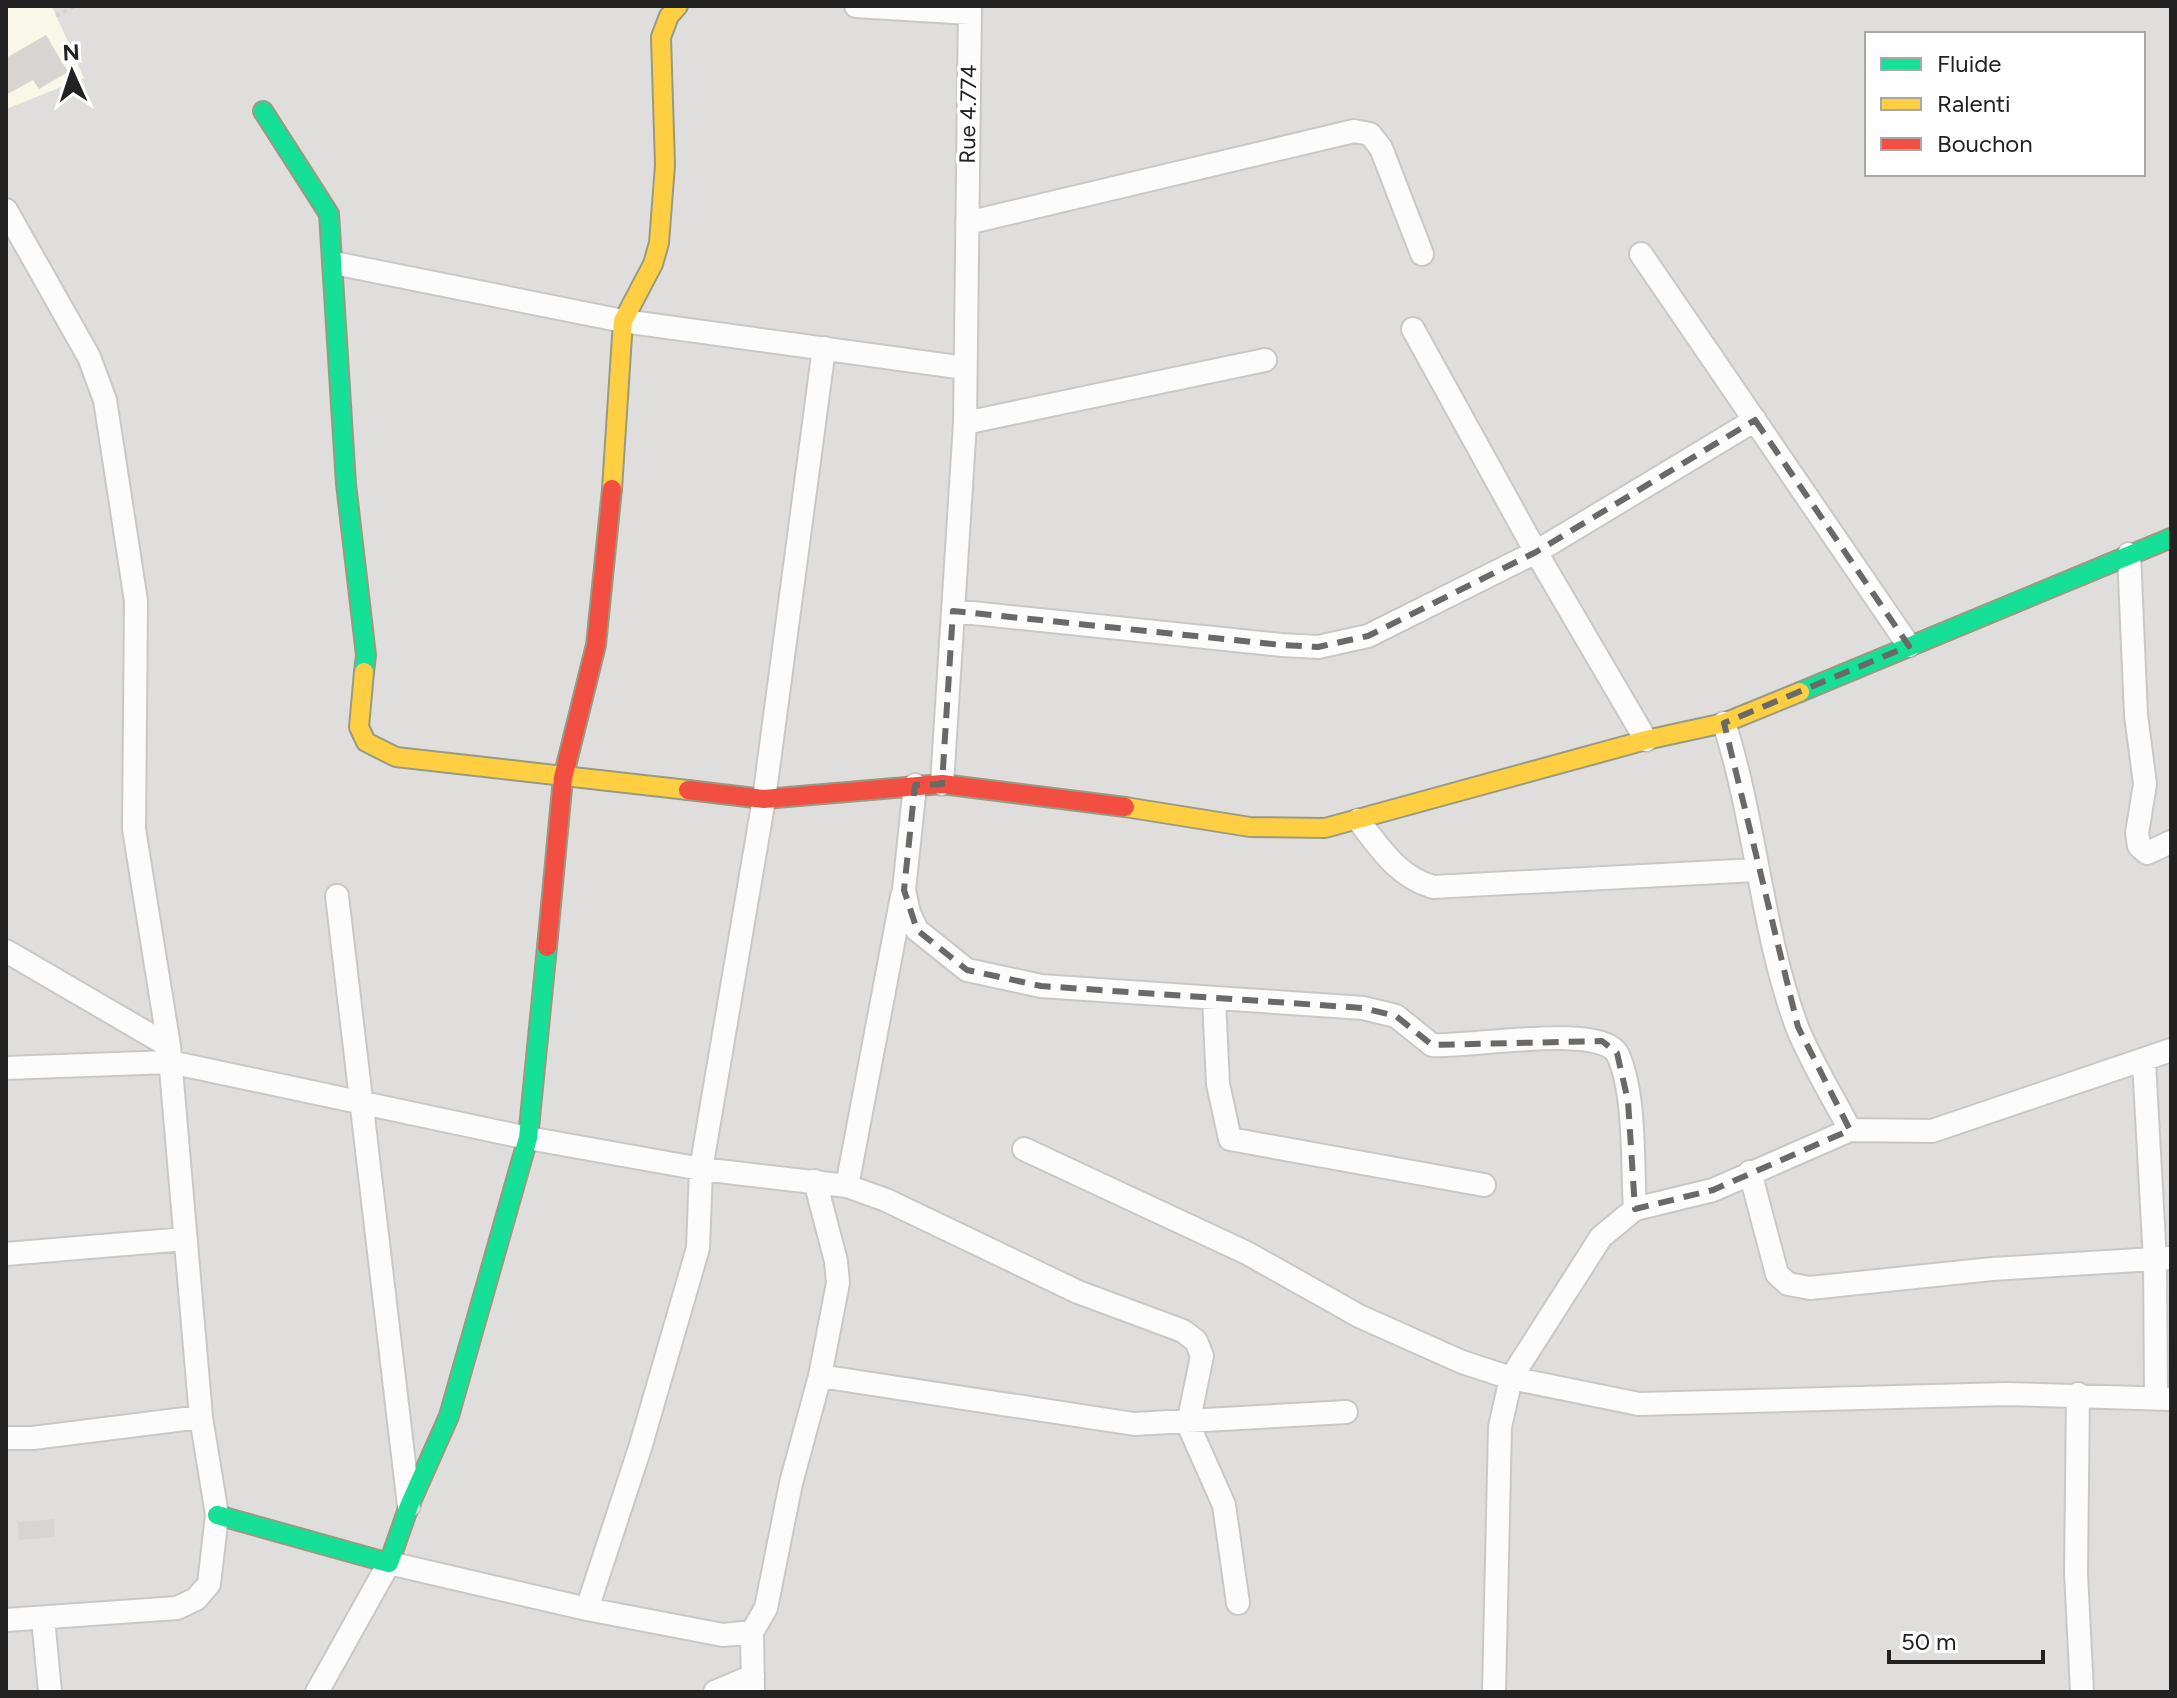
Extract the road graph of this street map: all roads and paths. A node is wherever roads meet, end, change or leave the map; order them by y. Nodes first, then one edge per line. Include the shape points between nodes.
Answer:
1 (75, 6) edge
2 (678, 6) edge
3 (856, 6) edge
4 (970, 9) edge
5 (56, 16) dead end
6 (263, 111) dead end
7 (6, 210) edge
8 (967, 223) junction
9 (1422, 254) dead end
10 (1641, 254) dead end
11 (334, 263) junction
12 (623, 321) junction
13 (1413, 329) dead end
14 (824, 348) junction
15 (1265, 360) dead end
16 (965, 368) junction
17 (1755, 420) junction
18 (965, 423) junction
19 (2171, 538) edge
20 (1536, 552) junction
21 (2129, 554) junction
22 (953, 611) junction
23 (1909, 646) junction
24 (1724, 723) junction
25 (1646, 740) junction
26 (563, 778) junction
27 (942, 784) junction
28 (915, 785) junction
29 (764, 799) junction
30 (1358, 820) junction
31 (2171, 842) edge
32 (1756, 870) junction
33 (904, 890) junction
34 (337, 896) dead end
35 (6, 951) edge
36 (1214, 1000) junction
37 (2171, 1050) edge
38 (169, 1054) junction
39 (2144, 1062) junction
40 (6, 1068) edge
41 (361, 1105) junction
42 (1850, 1130) junction
43 (528, 1138) junction
44 (1024, 1149) dead end
45 (701, 1169) junction
46 (1750, 1172) junction
47 (815, 1181) junction
48 (1484, 1185) dead end
49 (847, 1186) junction
50 (1635, 1209) junction
51 (185, 1239) junction
52 (6, 1254) edge
53 (2163, 1260) edge
54 (820, 1376) junction
55 (1511, 1378) junction
56 (2078, 1394) junction
57 (2164, 1399) edge
58 (1346, 1412) dead end
59 (201, 1417) junction
60 (1188, 1424) junction
61 (6, 1438) edge
62 (409, 1506) junction
63 (217, 1515) junction
64 (389, 1563) junction
65 (1238, 1603) dead end
66 (587, 1609) junction
67 (43, 1618) junction
68 (6, 1620) edge
69 (752, 1632) junction
70 (753, 1684) edge
71 (50, 1692) edge
72 (317, 1692) edge
73 (715, 1692) edge
74 (1494, 1692) edge
75 (2082, 1692) edge

1 - 5 path
2 - 12 street via 661,37 664,192 659,243
3 - 4 street
4 - 8 street, Rue 4.774
6 - 11 street via 329,214
7 - 38 street via 89,357 105,400 136,601 134,829
8 - 9 street via 1354,131 1370,134 1381,148
8 - 16 street, Rue 4.774
10 - 17 street
11 - 12 street
11 - 26 street via 346,484 366,655 359,727 366,742 396,757
12 - 14 street
12 - 26 street via 596,645
13 - 20 street
14 - 16 street
14 - 29 street
15 - 18 street
16 - 18 street, Rue 4.774
17 - 20 street
17 - 23 street
18 - 22 street, Rue 4.774
19 - 21 street
20 - 22 street via 1368,636 1318,647
20 - 25 street
21 - 23 street
21 - 31 street via 2136,715 2145,784 2137,833 2139,846 2147,853
22 - 27 street, Rue 4.774
23 - 24 street
24 - 25 street
24 - 32 street via 1737,763
25 - 30 street
26 - 29 street
26 - 43 street
27 - 28 street
27 - 30 street via 1250,827 1294,830
28 - 29 street
28 - 33 street
29 - 45 street
30 - 32 street via 1398,870 1433,887
32 - 42 street via 1798,1027
33 - 36 street via 917,930 967,970 1041,986
33 - 49 street
34 - 41 street
35 - 38 street
36 - 48 street via 1218,1084 1230,1139
36 - 50 street via 1363,1008 1396,1016 1432,1045 1574,1037 1602,1041 1617,1053 1628,1101
37 - 39 street
38 - 40 street
38 - 41 street
38 - 51 street
39 - 42 street via 1932,1131
39 - 53 street
41 - 43 street
41 - 62 street
42 - 46 street
43 - 45 street
43 - 62 street via 449,1416
44 - 55 street via 1247,1253 1359,1316
45 - 47 street
45 - 66 street via 698,1248
46 - 50 street via 1713,1190
46 - 53 street via 1777,1274 1788,1284 1810,1288 1992,1269
47 - 49 street
47 - 54 street via 838,1283
49 - 60 street via 1078,1292 1183,1331 1196,1341 1202,1356
50 - 55 street via 1601,1237
51 - 52 street
51 - 59 street
53 - 57 street
54 - 60 street via 1134,1424
54 - 69 street via 766,1608
55 - 56 street via 1639,1404
55 - 74 street via 1500,1427
56 - 57 street
56 - 75 street via 2076,1573
58 - 60 street
59 - 61 street
59 - 63 street
60 - 65 street via 1224,1505
62 - 64 street
63 - 64 street
63 - 67 street via 209,1584 196,1599 177,1608
64 - 66 street
64 - 72 street
66 - 69 street via 723,1635
67 - 68 street
67 - 71 street
69 - 70 street
70 - 73 street

